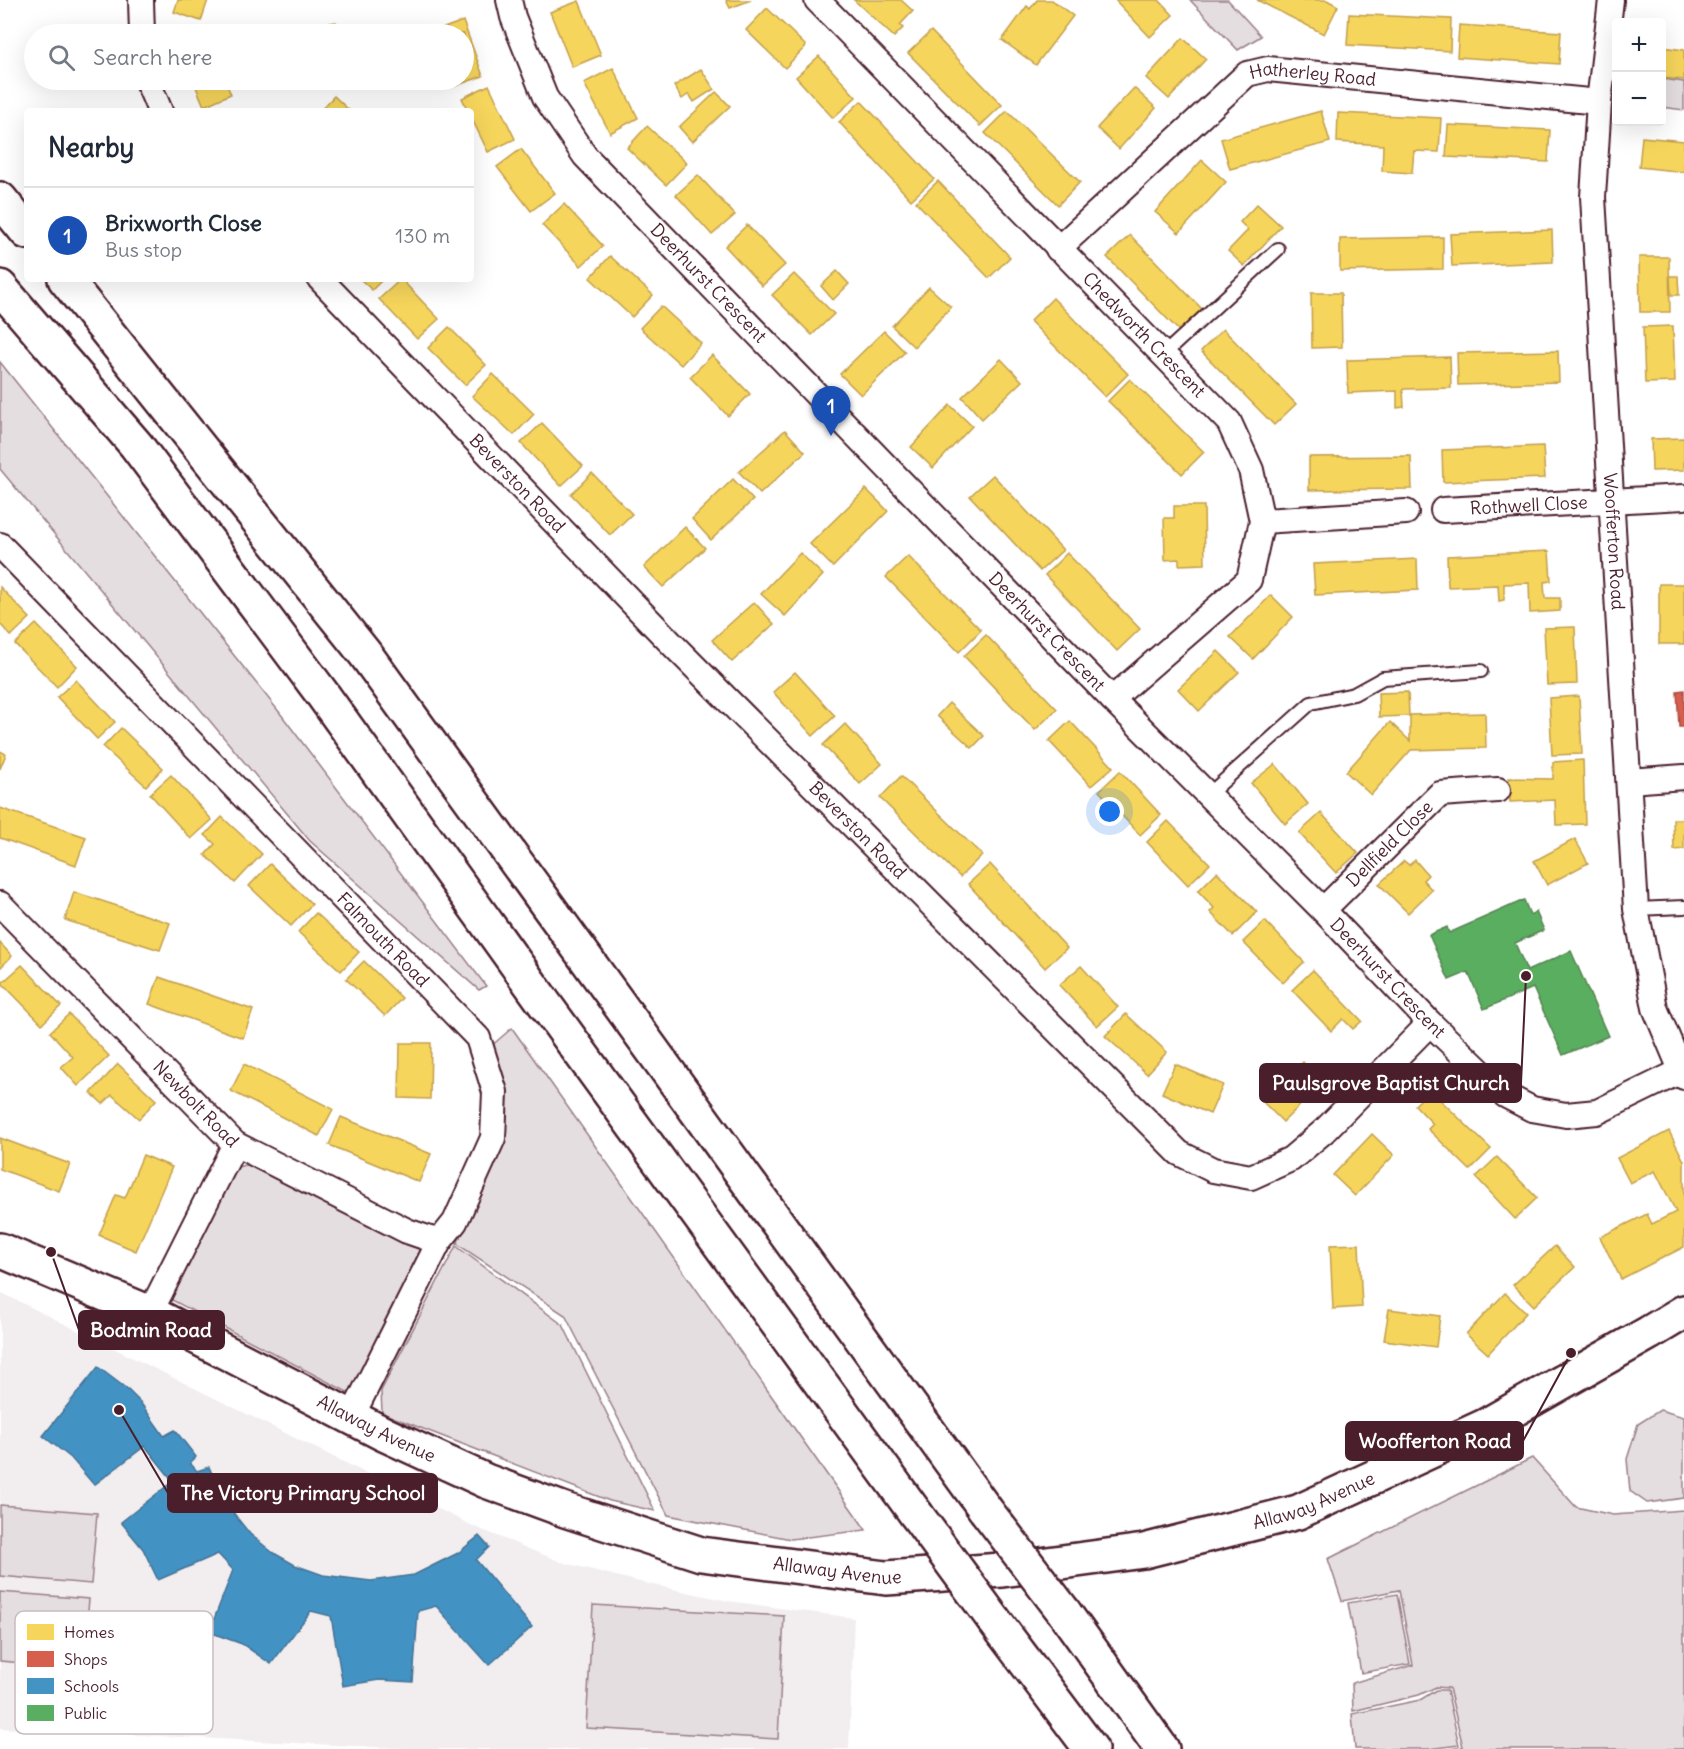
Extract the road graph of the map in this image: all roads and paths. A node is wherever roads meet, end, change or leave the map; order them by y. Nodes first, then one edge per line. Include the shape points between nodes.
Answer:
1 (141, 0) edge
2 (509, 0) edge
3 (817, 0) edge
4 (1611, 0) edge
5 (142, 24) edge
6 (151, 90) edge
7 (1599, 102) junction
8 (159, 108) edge
9 (0, 199) edge
10 (24, 228) edge
11 (1058, 249) junction
12 (1278, 249) dead end
13 (67, 282) edge
14 (323, 282) edge
15 (0, 287) edge
16 (1163, 355) junction
17 (1684, 497) edge
18 (1612, 501) junction
19 (1443, 510) dead end
20 (1406, 512) dead end
21 (1262, 521) junction
22 (0, 545) edge
23 (1481, 671) dead end
24 (1112, 699) junction
25 (1684, 777) edge
26 (1629, 781) junction
27 (1498, 790) dead end
28 (1208, 795) junction
29 (0, 904) edge
30 (1684, 907) edge
31 (1636, 909) junction
32 (1323, 910) junction
33 (1430, 1023) junction
34 (1682, 1074) edge
35 (235, 1144) junction
36 (439, 1242) junction
37 (0, 1250) edge
38 (1684, 1312) edge
39 (150, 1314) junction
40 (352, 1416) junction
41 (1091, 1749) edge
42 (1162, 1749) edge

1 - 5 street
2 - 24 street, Deerhurst Crescent via 545,97 585,156
3 - 11 street, Chedworth Crescent
4 - 7 street, Woofferton Road
6 - 8 street
7 - 11 street, Hatherley Road via 1268,69 1247,74
7 - 18 street, Woofferton Road via 1593,197
9 - 10 main road
11 - 16 street, Chedworth Crescent
12 - 16 lane
13 - 42 main road, bridge via 366,655
14 - 33 street, Beverston Road via 671,643 1179,1153 1213,1170 1251,1177 1291,1159 1324,1131
15 - 41 main road, bridge via 136,445
16 - 21 street, Chedworth Crescent via 1229,422 1251,470
17 - 18 street, Rothwell Close
18 - 19 street, Rothwell Close
18 - 26 street, Woofferton Road
20 - 21 street
21 - 24 street, Chedworth Crescent via 1249,580
22 - 36 street, Falmouth Road via 478,1038 495,1092 493,1138 454,1222
23 - 28 lane via 1383,678 1354,694 1311,703
24 - 28 street, Deerhurst Crescent
25 - 26 street
26 - 31 street, Woofferton Road
27 - 32 street, Dellfield Close via 1440,794
28 - 32 street, Deerhurst Crescent
29 - 35 street, Newbolt Road
30 - 31 lane
31 - 34 street, Woofferton Road via 1656,1008
32 - 33 street, Deerhurst Crescent
33 - 34 street, Deerhurst Crescent via 1505,1095 1532,1109 1566,1114 1597,1112
35 - 36 street, Newbolt Road via 407,1231
35 - 39 street
36 - 40 street, Falmouth Road
37 - 39 main road, Allaway Avenue
38 - 40 main road, Allaway Avenue via 1485,1426 1298,1512 1144,1551 1002,1570 886,1578 701,1554 486,1481
39 - 40 main road, Allaway Avenue

